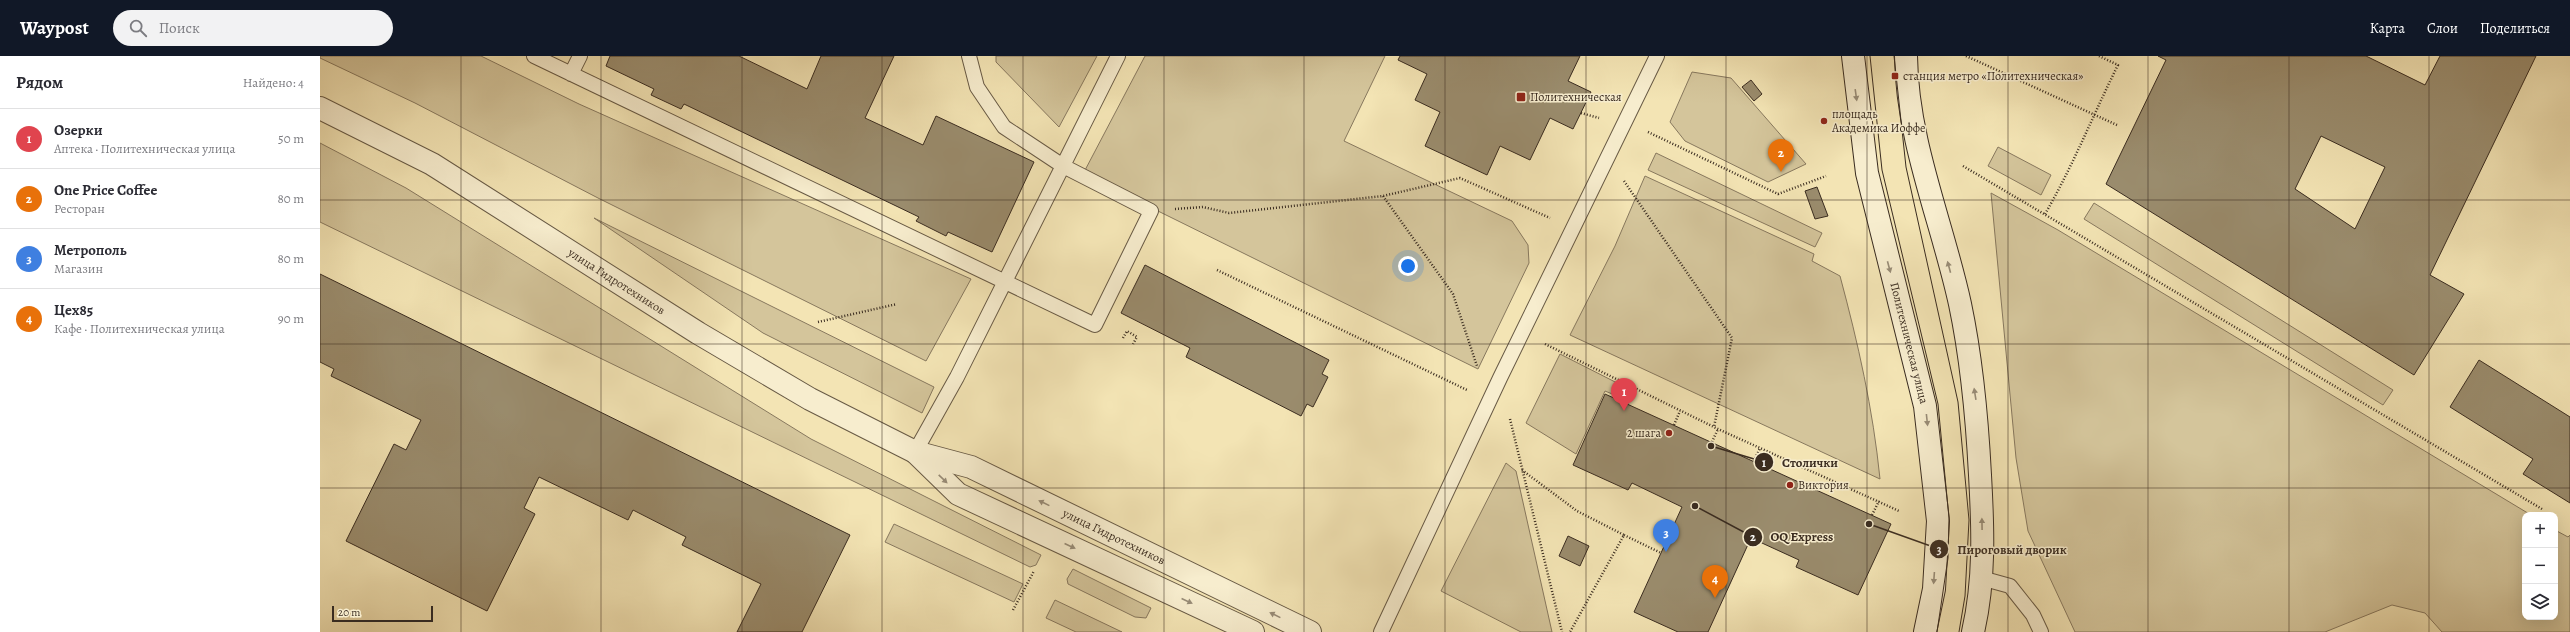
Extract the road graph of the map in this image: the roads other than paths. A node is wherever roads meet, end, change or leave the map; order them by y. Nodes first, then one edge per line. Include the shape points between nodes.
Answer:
1 (534, 56) edge
2 (580, 56) edge
3 (969, 56) edge
4 (1118, 56) edge
5 (1657, 56) edge
6 (1853, 56) edge
7 (1906, 56) edge
8 (571, 74) junction
9 (320, 108) edge
10 (1062, 166) junction
11 (1005, 283) junction
12 (915, 452) junction
13 (1981, 578) junction
14 (1253, 632) edge
15 (1310, 632) edge
16 (1381, 632) edge
17 (1925, 632) edge
18 (1973, 632) edge
19 (2041, 632) edge

1 - 8 lane
2 - 8 lane
3 - 10 lane via 976,87 1004,127
4 - 10 lane
5 - 16 lane via 1489,400
6 -> 17 street, Политехническая улица via 1867,173 1926,406 1938,521 1934,589
13 -> 7 street via 1983,525 1976,399 1959,303 1925,178 1911,115
8 - 11 lane
9 - 12 street, улица Гидротехников via 432,164 698,333 810,399
10 - 11 lane
10 - 11 lane via 1151,211 1095,325
11 - 12 lane
12 -> 14 street, улица Гидротехников via 958,494
15 -> 12 street, улица Гидротехников via 971,468
13 - 18 street
13 - 19 lane via 2010,586 2033,615

